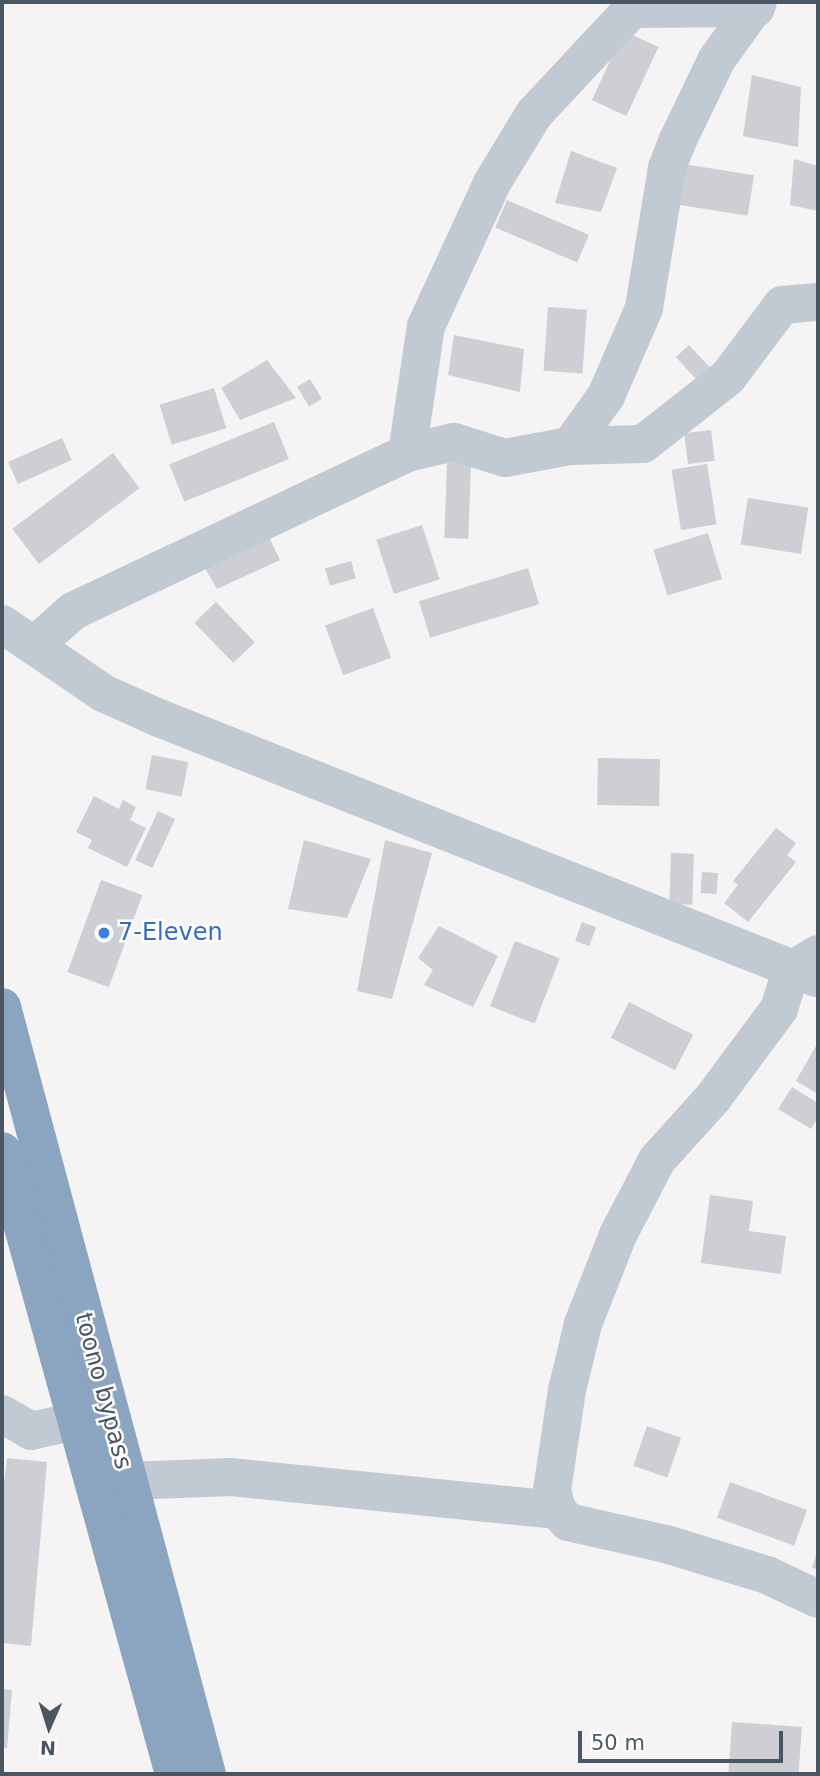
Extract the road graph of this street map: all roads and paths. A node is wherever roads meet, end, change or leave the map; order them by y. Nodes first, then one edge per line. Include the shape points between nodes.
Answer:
1 (757, 5) edge
2 (818, 302) edge
3 (570, 446) junction
4 (407, 453) junction
5 (2, 624) edge
6 (35, 645) junction
7 (809, 968) edge
8 (2, 1007) edge
9 (2, 1151) edge
10 (2, 1414) edge
11 (76, 1421) junction
12 (127, 1481) junction
13 (556, 1510) junction
14 (818, 1599) edge
15 (174, 1774) edge
16 (207, 1774) edge

1 - 3 street via 717,59 677,142 667,168 643,308 606,396
1 - 4 street via 632,9 534,114 492,183 426,326
2 - 3 street via 782,305 728,377 643,444
3 - 4 street via 505,458 454,442
4 - 6 street via 73,611
5 - 6 street
6 - 7 street via 103,693 159,718
7 - 13 street via 713,1098 657,1160 618,1235 583,1324 567,1390 552,1490
8 - 12 highway, toono bypass
9 - 11 highway, toono bypass
10 - 11 street via 31,1431
11 - 15 highway, toono bypass
12 - 13 street via 231,1477
12 - 16 highway, toono bypass
13 - 14 street via 568,1522 666,1544 767,1575

